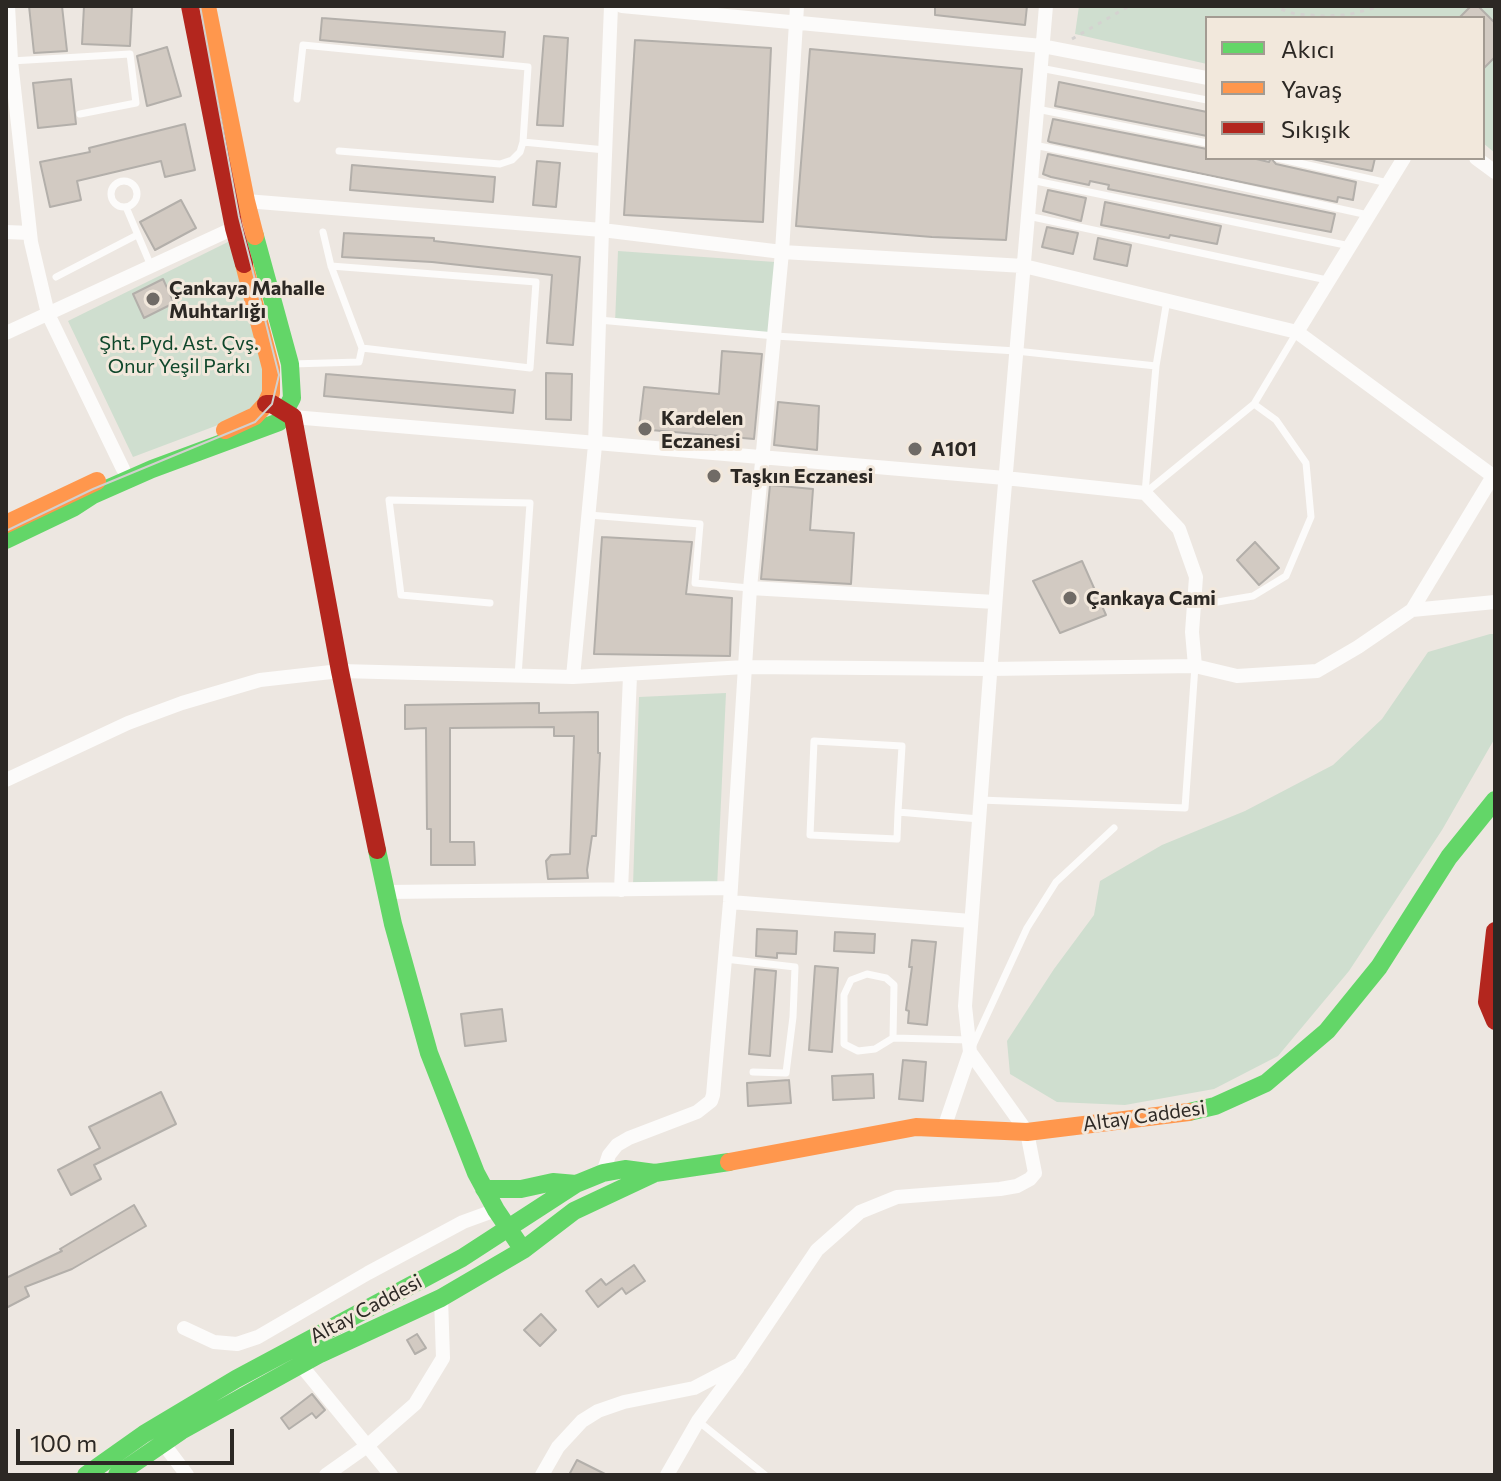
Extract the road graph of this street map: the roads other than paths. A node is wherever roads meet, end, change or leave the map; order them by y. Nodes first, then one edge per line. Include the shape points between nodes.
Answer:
1 (8, 6) edge
2 (190, 6) edge
3 (207, 6) edge
4 (611, 6) edge
5 (622, 6) edge
6 (797, 6) edge
7 (1046, 6) edge
8 (796, 23) junction
9 (1042, 46) junction
10 (11, 61) junction
11 (1040, 68) junction
12 (1205, 78) edge
13 (297, 99) dead end
14 (1205, 100) edge
15 (1037, 109) junction
16 (80, 114) dead end
17 (523, 142) junction
18 (1205, 143) edge
19 (1034, 145) junction
20 (605, 150) junction
21 (339, 151) dead end
22 (1286, 160) edge
23 (1403, 160) edge
24 (1479, 160) edge
25 (1495, 172) edge
26 (1031, 180) junction
27 (1389, 183) junction
28 (246, 201) junction
29 (126, 207) dead end
30 (1028, 216) junction
31 (1369, 216) junction
32 (234, 228) junction
33 (602, 230) junction
34 (6, 232) edge
35 (323, 232) dead end
36 (30, 233) junction
37 (137, 235) junction
38 (1350, 246) junction
39 (782, 252) junction
40 (151, 266) junction
41 (331, 266) junction
42 (1024, 266) junction
43 (56, 277) dead end
44 (1329, 281) junction
45 (1167, 300) junction
46 (48, 314) junction
47 (599, 320) junction
48 (1297, 332) junction
49 (6, 333) edge
50 (775, 336) junction
51 (362, 348) junction
52 (1016, 351) junction
53 (290, 364) junction
54 (1156, 366) junction
55 (266, 404) junction
56 (1254, 404) junction
57 (289, 414) junction
58 (595, 445) junction
59 (764, 458) junction
60 (123, 469) junction
61 (1494, 473) edge
62 (1005, 478) junction
63 (1145, 493) junction
64 (589, 515) junction
65 (6, 524) edge
66 (6, 540) edge
67 (750, 588) junction
68 (995, 602) junction
69 (1495, 602) edge
70 (490, 603) dead end
71 (1194, 606) junction
72 (1412, 610) junction
73 (1195, 666) junction
74 (745, 667) junction
75 (990, 669) junction
76 (340, 671) junction
77 (518, 676) junction
78 (630, 676) junction
79 (573, 677) junction
80 (6, 780) edge
81 (980, 800) junction
82 (1495, 800) edge
83 (898, 812) junction
84 (979, 819) junction
85 (1114, 828) dead end
86 (621, 890) junction
87 (387, 892) junction
88 (731, 895) junction
89 (971, 921) junction
90 (1495, 931) edge
91 (725, 959) junction
92 (1495, 1021) edge
93 (893, 1038) junction
94 (969, 1046) junction
95 (753, 1072) dead end
96 (944, 1128) junction
97 (1027, 1132) junction
98 (603, 1173) junction
99 (655, 1173) junction
100 (576, 1184) junction
101 (484, 1189) junction
102 (496, 1210) junction
103 (508, 1228) junction
104 (523, 1250) junction
105 (441, 1298) junction
106 (184, 1328) dead end
107 (300, 1364) junction
108 (740, 1364) junction
109 (698, 1421) junction
110 (163, 1443) junction
111 (367, 1446) junction
112 (86, 1475) edge
113 (117, 1475) edge
114 (187, 1475) edge
115 (326, 1475) edge
116 (391, 1475) edge
117 (542, 1475) edge
118 (667, 1475) edge
119 (765, 1475) edge

1 - 10 street
2 - 32 main road
3 - 28 main road
4 - 20 street
5 - 8 street
6 - 8 street
7 - 9 street
8 - 9 street
8 - 39 street
9 - 11 street
9 - 12 street
10 - 16 lane via 130,54 136,103
10 - 36 street
11 - 14 lane
11 - 15 street
13 - 17 lane via 303,45 528,67
15 - 18 lane
15 - 19 street
17 - 20 lane
17 - 21 lane via 517,157 500,164
19 - 26 street
19 - 31 lane
20 - 33 street
22 - 27 lane
23 - 27 street
24 - 25 street
26 - 30 street
26 - 38 lane
27 - 31 street
28 - 32 street
28 - 33 street
28 - 53 main road
29 - 37 lane
30 - 42 street
30 - 44 lane
31 - 38 street
32 - 40 street
32 - 55 main road via 271,368
33 - 39 street
33 - 47 street
34 - 36 street
35 - 41 lane
36 - 46 street
37 - 40 lane
37 - 43 lane
38 - 44 street
39 - 42 street
39 - 50 street
40 - 46 street
41 - 51 lane
41 - 51 lane via 536,282 530,368
42 - 45 street
42 - 52 street
44 - 48 street
45 - 48 street
45 - 54 lane
46 - 49 street
46 - 60 street
47 - 50 lane
47 - 58 street
48 - 56 lane
48 - 61 street
50 - 52 lane
50 - 59 street
51 - 53 lane via 359,362
52 - 54 lane
52 - 62 street
53 - 57 main road
54 - 63 lane
55 - 57 main road
55 - 60 main road via 255,416 229,428
56 - 63 lane
56 - 71 lane via 1276,420 1306,463 1311,517 1286,576 1253,596
57 - 58 street
57 - 66 main road via 93,495
57 - 76 main road
58 - 59 street
58 - 64 street
59 - 62 street
59 - 67 street
60 - 65 main road
61 - 72 street
62 - 63 street
62 - 68 street
63 - 71 street via 1179,529 1196,577
64 - 67 lane via 700,524 695,583
64 - 79 street
67 - 68 street
67 - 74 street
68 - 75 street
69 - 72 street
70 - 77 lane via 401,595 389,500 530,503
71 - 73 street
72 - 73 street via 1317,671 1237,676
73 - 75 street
73 - 81 lane via 1185,808
74 - 75 street
74 - 78 street
74 - 88 street
75 - 81 street
76 - 77 street
76 - 80 street via 260,680 182,703
76 - 87 main road
77 - 79 street
78 - 79 street
78 - 86 street
81 - 84 street
82 - 97 main road, Altay Caddesi via 1449,857 1379,967 1327,1031 1266,1083 1215,1106 1169,1116
83 - 83 lane via 902,746 814,741 810,835 897,839
83 - 84 lane
84 - 89 street
85 - 94 lane via 1056,882 1027,928
86 - 87 street
86 - 88 street
87 - 101 main road via 429,1053
88 - 89 street
88 - 91 street
89 - 94 street via 965,1006
90 - 92 main road via 1487,1002
91 - 95 lane via 795,967 786,1073
91 - 98 street via 711,1101 697,1112 617,1145
93 - 93 lane via 894,985 867,974 851,980 844,995 844,1044 858,1051 875,1049
93 - 94 lane
94 - 96 street
94 - 97 street
96 - 97 main road, Altay Caddesi
96 - 99 main road, Altay Caddesi via 916,1127
97 - 108 street via 1035,1173 1017,1186 897,1197 860,1212 817,1250
98 - 99 main road, Altay Caddesi
98 - 100 main road, Altay Caddesi
99 - 104 main road, Altay Caddesi via 574,1211
100 - 101 main road
100 - 103 main road, Altay Caddesi
101 - 102 main road
102 - 103 main road
102 - 106 street via 463,1222 258,1337 237,1344 214,1342
103 - 104 main road
103 - 112 main road, Altay Caddesi via 236,1379
104 - 105 main road, Altay Caddesi
105 - 107 main road, Altay Caddesi
105 - 111 street via 443,1358 415,1404
107 - 110 main road, Altay Caddesi
107 - 111 street
108 - 109 street
108 - 117 street via 694,1388 598,1411 558,1447
109 - 118 street
109 - 119 lane
110 - 113 main road, Altay Caddesi
110 - 114 street
111 - 115 street
111 - 116 street

